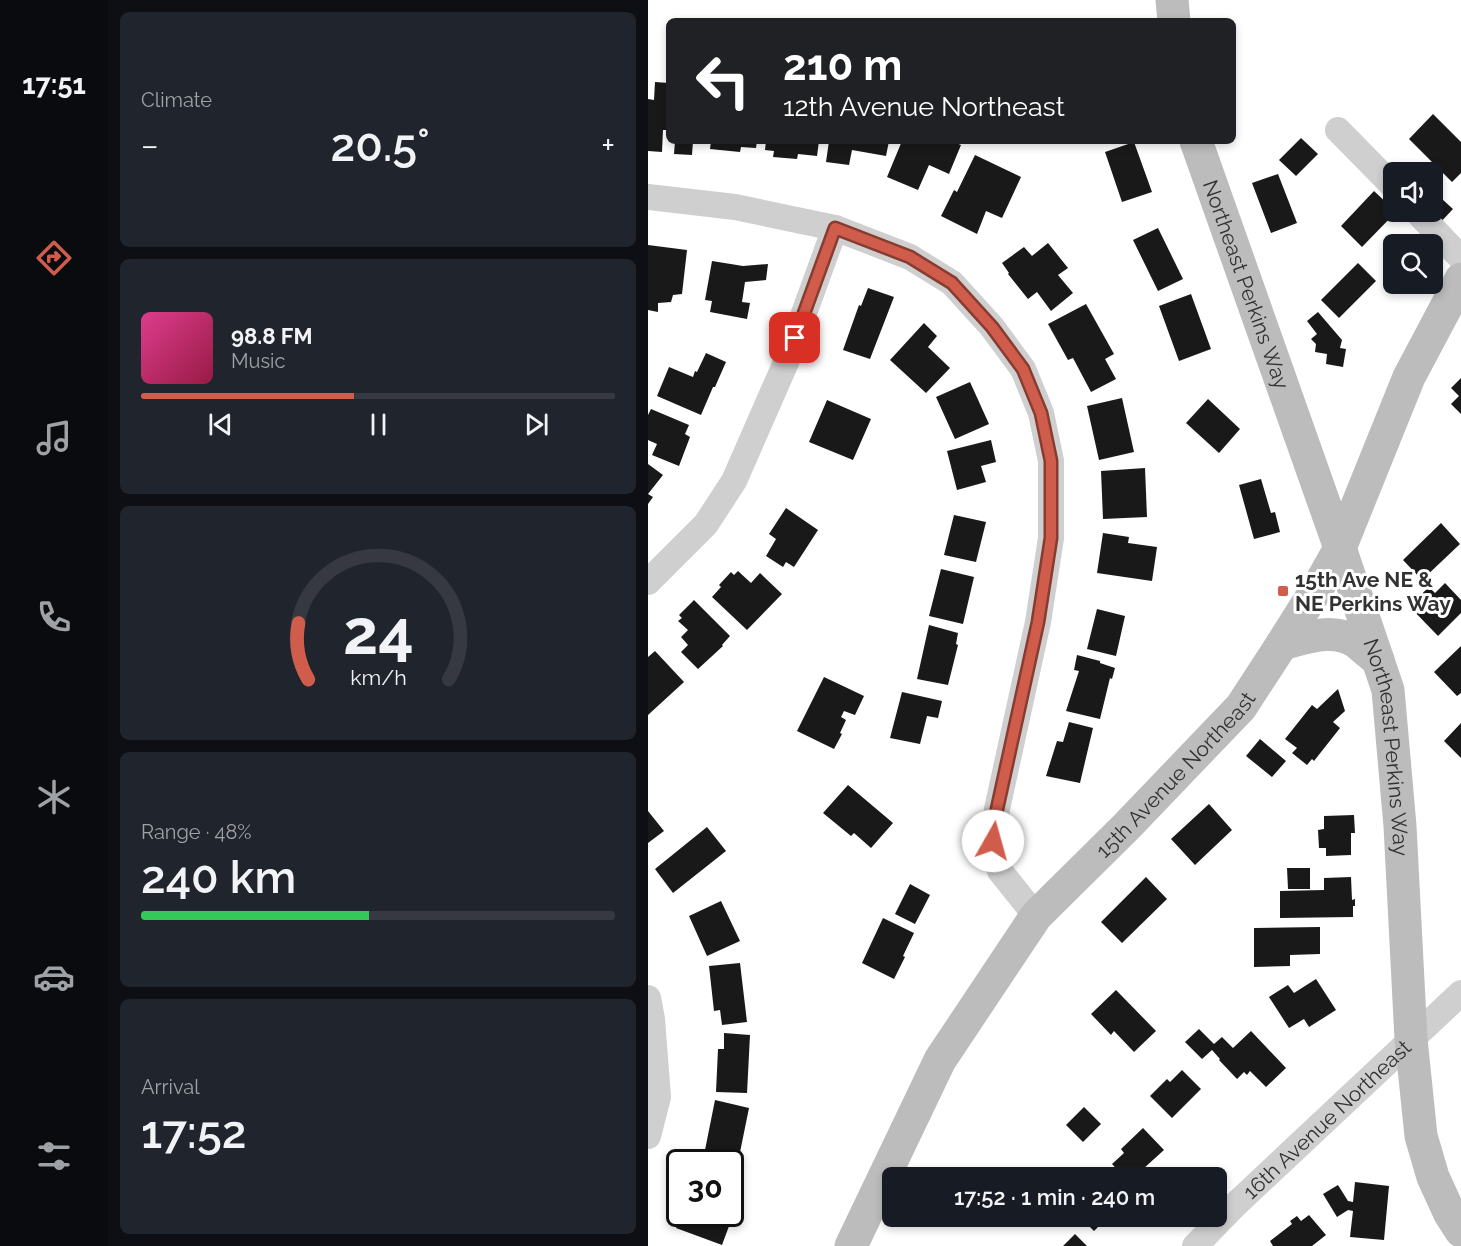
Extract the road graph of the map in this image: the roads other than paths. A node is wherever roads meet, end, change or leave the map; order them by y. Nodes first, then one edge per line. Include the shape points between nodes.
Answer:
1 (1172, 0) edge
2 (1174, 18) edge
3 (1338, 130) dead end
4 (1197, 144) edge
5 (1383, 177) edge
6 (648, 197) edge
7 (1427, 222) edge
8 (835, 228) junction
9 (1461, 258) edge
10 (1461, 279) edge
11 (1340, 548) junction
12 (648, 582) edge
13 (1282, 644) junction
14 (1378, 660) junction
15 (1036, 916) junction
16 (1461, 993) edge
17 (648, 998) edge
18 (1411, 1040) junction
19 (648, 1136) edge
20 (1461, 1231) edge
21 (851, 1246) edge
22 (1195, 1246) edge

1 - 2 main road
3 - 5 street
4 - 11 main road, Northeast Perkins Way
6 - 8 street via 735,207
7 - 9 street
8 - 12 street via 787,360 734,481 706,524
8 - 15 street via 910,257 952,283 1023,369 1041,413 1051,461 1051,538 1038,622 993,841 1000,871
10 - 11 main road, 15th Avenue Northeast via 1409,377
11 - 13 main road, 15th Avenue Northeast
11 - 14 main road, Northeast Perkins Way
13 - 14 main road via 1325,634 1342,636
13 - 15 main road, 15th Avenue Northeast via 1241,707
14 - 18 main road, Northeast Perkins Way via 1388,690 1400,826
15 - 21 main road, 15th Avenue Northeast via 940,1060
16 - 18 street, 16th Avenue Northeast
17 - 19 street via 658,1097
18 - 20 main road, Northeast Perkins Way via 1421,1136 1433,1177
18 - 22 street, 16th Avenue Northeast

